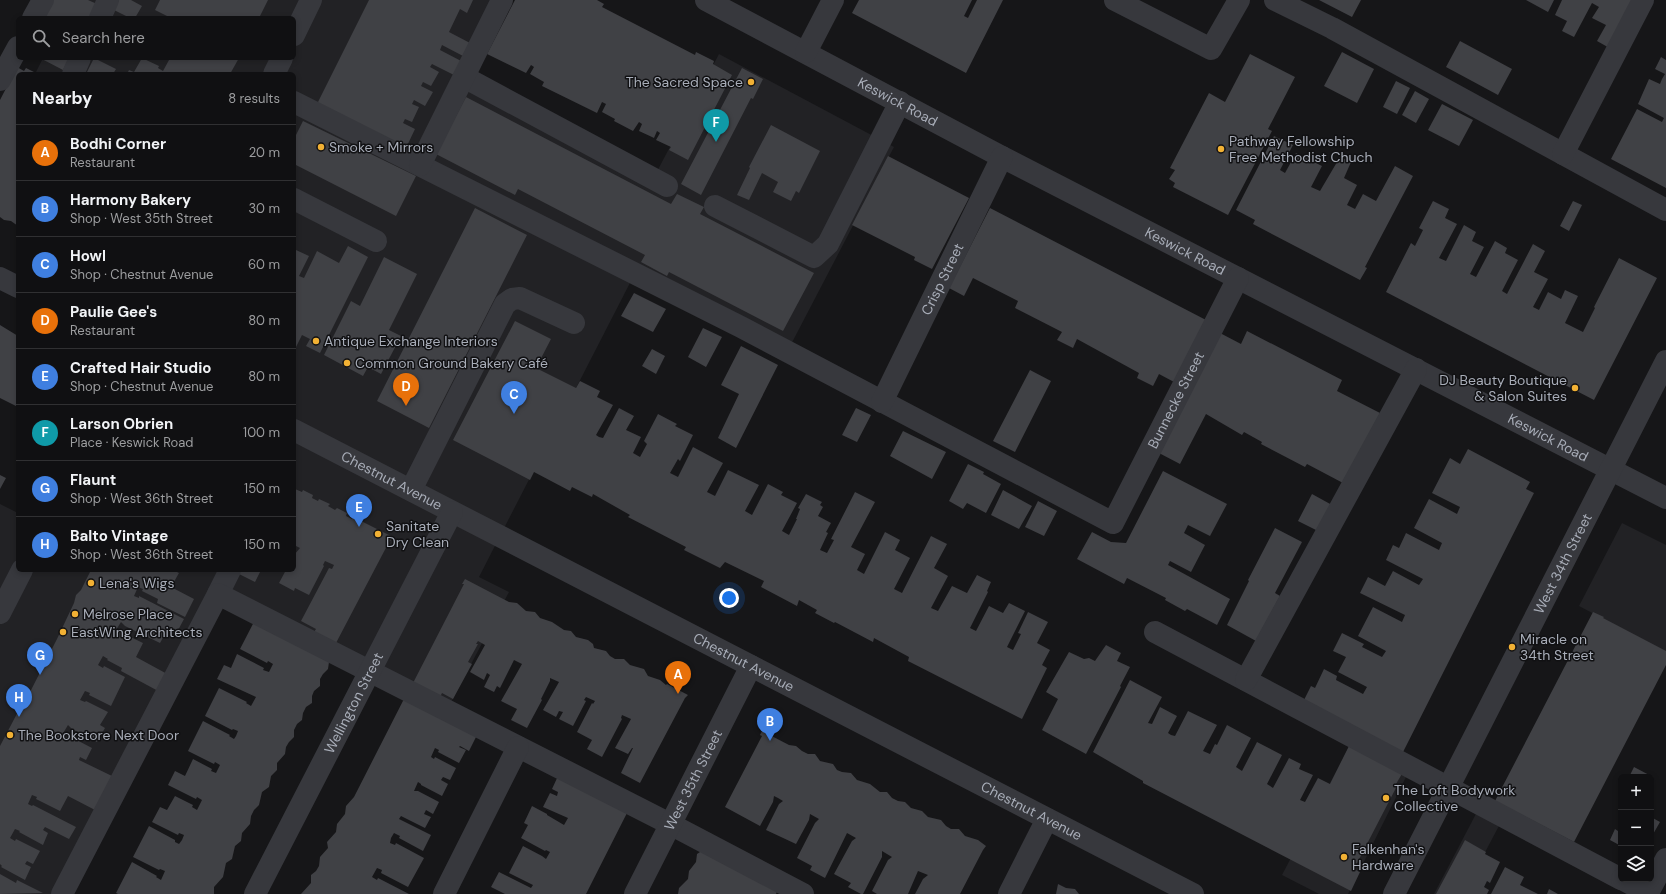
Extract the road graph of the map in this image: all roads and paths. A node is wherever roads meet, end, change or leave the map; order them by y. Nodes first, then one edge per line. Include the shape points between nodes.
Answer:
1 (43, 0) edge
2 (108, 0) edge
3 (311, 0) edge
4 (502, 0) edge
5 (706, 0) edge
6 (833, 0) edge
7 (1115, 0) edge
8 (1239, 0) edge
9 (1275, 0) edge
10 (1643, 0) edge
11 (35, 16) edge
12 (101, 16) edge
13 (296, 30) edge
14 (16, 51) edge
15 (806, 52) junction
16 (79, 60) edge
17 (281, 60) edge
18 (74, 72) edge
19 (275, 72) edge
20 (464, 77) junction
21 (0, 80) edge
22 (900, 102) junction
23 (296, 103) edge
24 (1563, 154) junction
25 (1002, 157) junction
26 (420, 165) junction
27 (667, 186) dead end
28 (296, 200) edge
29 (715, 206) dead end
30 (1666, 210) edge
31 (376, 241) dead end
32 (0, 278) edge
33 (1238, 278) junction
34 (16, 286) edge
35 (574, 323) dead end
36 (1666, 361) edge
37 (1416, 369) junction
38 (882, 402) junction
39 (296, 436) edge
40 (1611, 469) junction
41 (411, 490) junction
42 (1666, 498) edge
43 (452, 512) junction
44 (21, 572) edge
45 (229, 572) edge
46 (218, 594) junction
47 (0, 613) edge
48 (1155, 632) dead end
49 (750, 666) junction
50 (369, 672) junction
51 (1246, 680) junction
52 (518, 747) junction
53 (1449, 787) junction
54 (1047, 819) junction
55 (670, 824) junction
56 (1666, 859) edge
57 (1618, 877) edge
58 (1627, 882) edge
59 (1654, 882) edge
60 (1654, 882) edge
61 (62, 894) edge
62 (255, 894) edge
63 (444, 894) edge
64 (635, 894) edge
65 (803, 894) edge
66 (1009, 894) edge
67 (1193, 894) edge
68 (1394, 894) edge

1 - 11 street
2 - 12 street
3 - 13 street
4 - 20 street
5 - 15 street, Keswick Road
6 - 15 street
7 - 8 street via 1211,49
9 - 24 street via 1332,28
10 - 24 street
14 - 21 street
15 - 22 street, Keswick Road
16 - 18 street
17 - 19 street
20 - 26 street
20 - 27 street
22 - 25 street, Keswick Road
22 - 29 street via 828,244 814,257
23 - 26 street
24 - 30 street
25 - 33 street, Keswick Road
25 - 38 street, Crisp Street
26 - 38 street via 741,327
28 - 31 street
32 - 34 street
33 - 37 street, Keswick Road
33 - 38 street, Bunnecke Street via 1113,522
35 - 41 street via 520,298 512,299 505,304
36 - 40 street, West 34th Street
37 - 40 street, Keswick Road
37 - 51 street
39 - 41 street, Chestnut Avenue
40 - 42 street, Keswick Road
40 - 53 street, West 34th Street
41 - 43 street, Chestnut Avenue
43 - 49 street, Chestnut Avenue
43 - 50 street, Wellington Street
44 - 47 street
45 - 46 street
46 - 50 street
46 - 61 street
48 - 51 street
49 - 54 street, Chestnut Avenue
49 - 55 street, West 35th Street
50 - 52 street
50 - 62 street, Wellington Street
51 - 53 street
52 - 55 street
52 - 63 street
53 - 57 street
53 - 68 street, West 34th Street
54 - 66 street
54 - 67 street, Chestnut Avenue
55 - 64 street, West 35th Street
55 - 65 street
56 - 60 street
58 - 59 street via 1648,893

